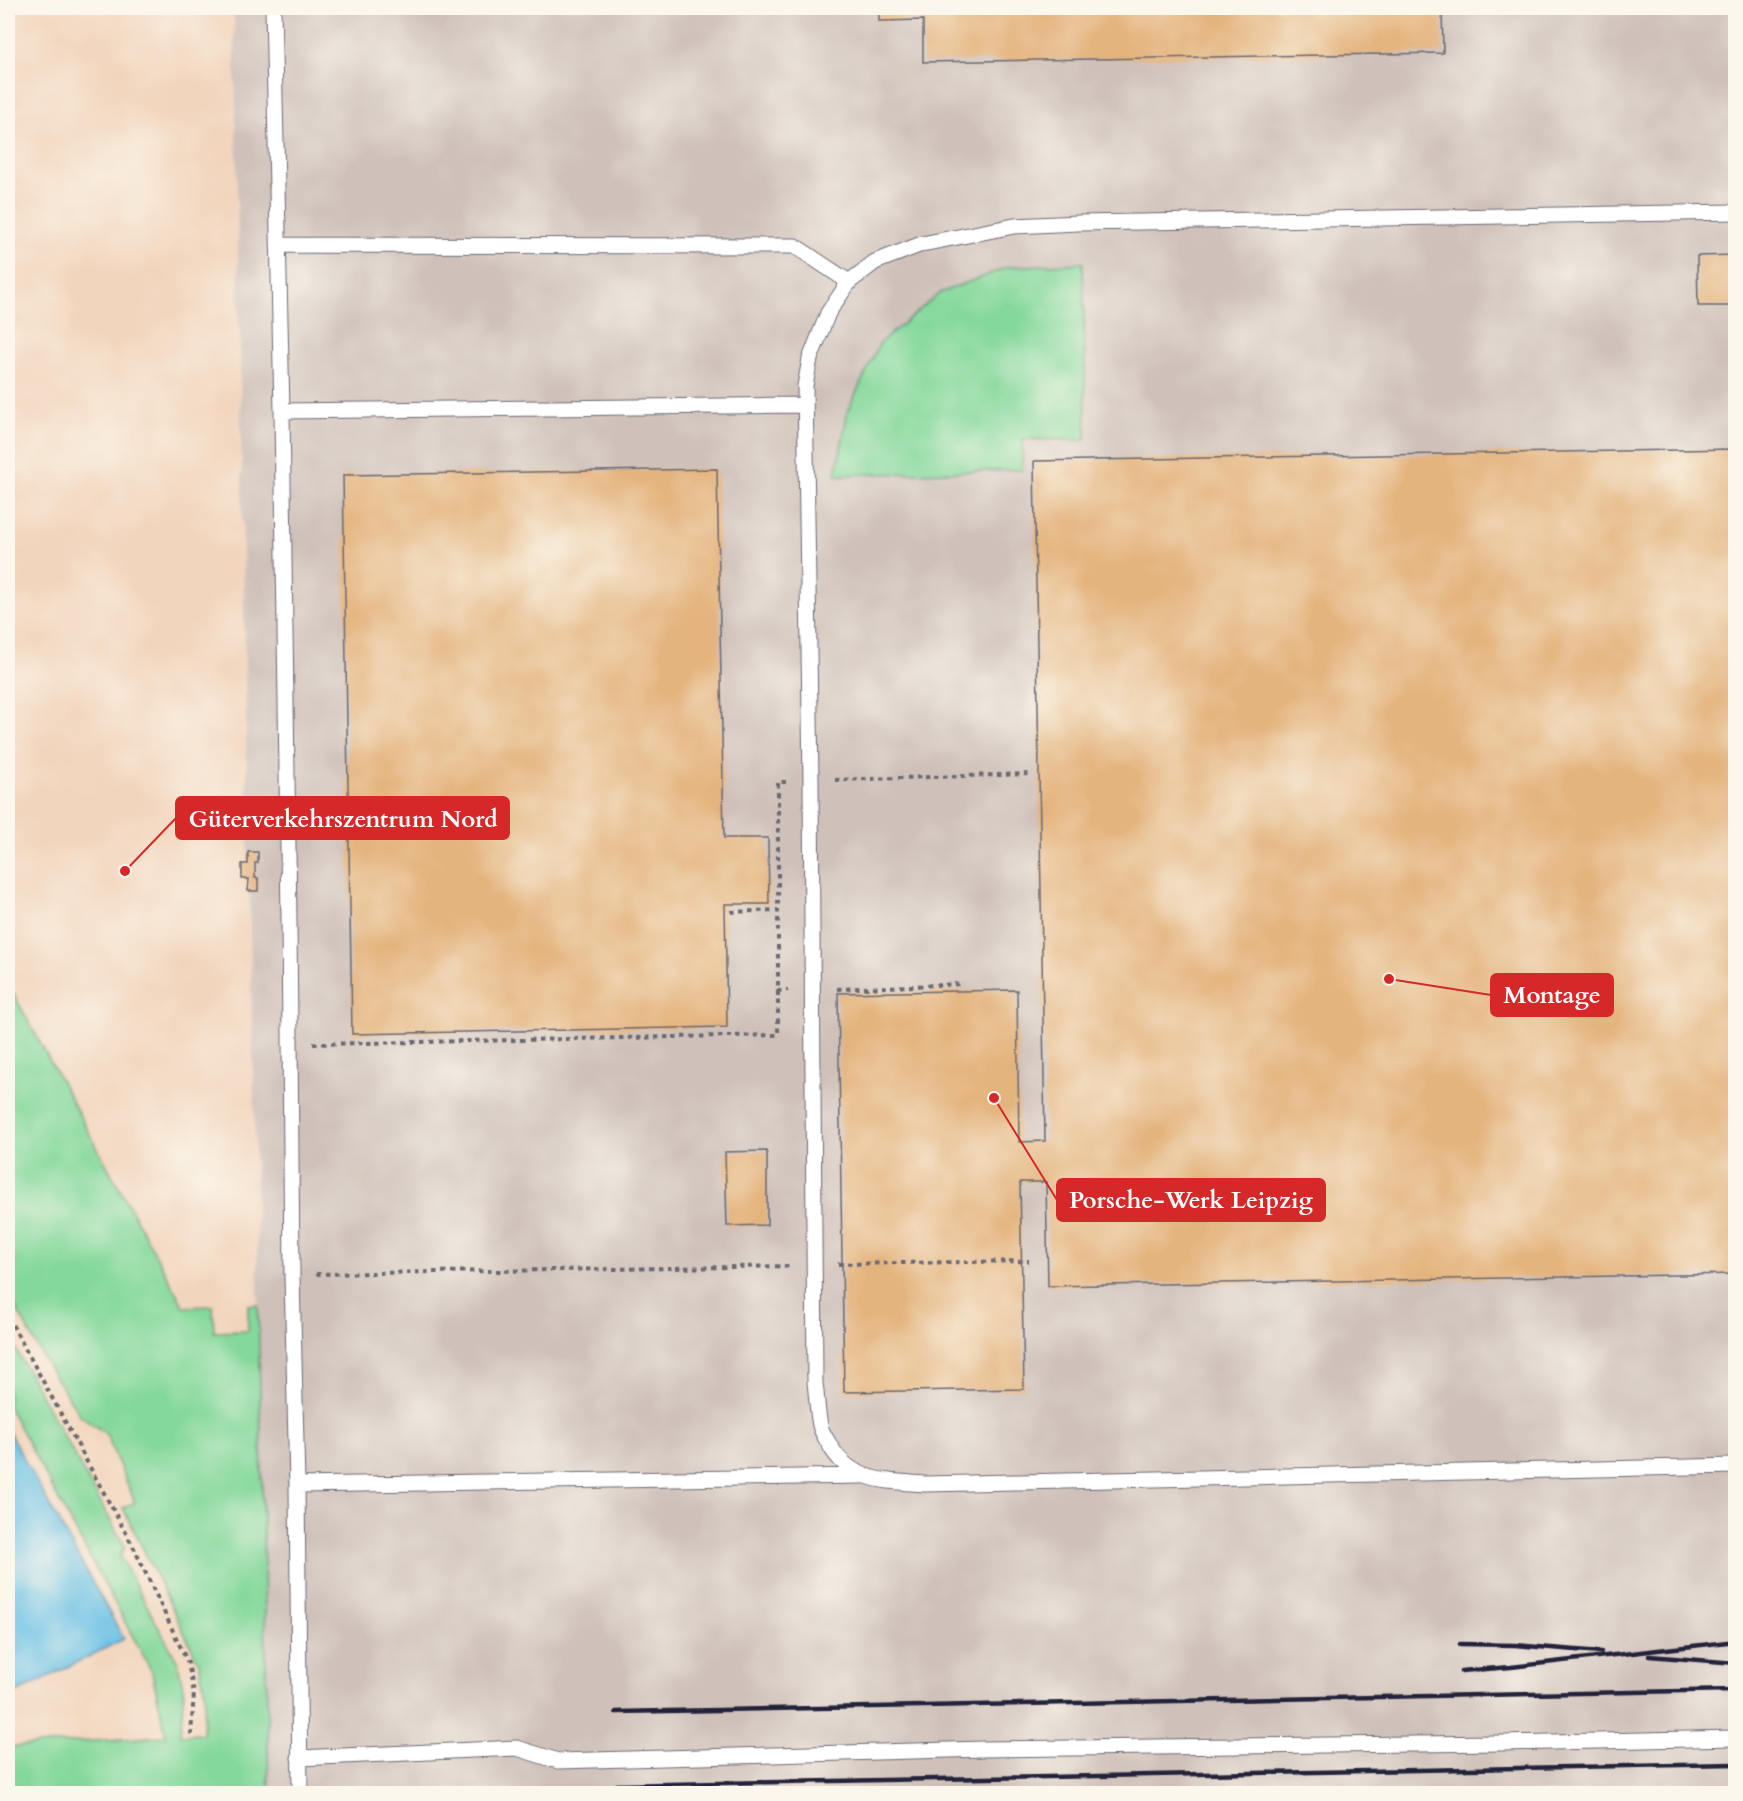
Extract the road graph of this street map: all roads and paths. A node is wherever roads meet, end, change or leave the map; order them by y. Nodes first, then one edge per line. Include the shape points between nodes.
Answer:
1 (273, 8) edge
2 (1736, 212) edge
3 (279, 245) junction
4 (849, 282) junction
5 (806, 405) junction
6 (282, 411) junction
7 (1030, 774) dead end
8 (811, 781) junction
9 (778, 910) junction
10 (731, 912) dead end
11 (963, 984) dead end
12 (812, 990) junction
13 (778, 991) junction
14 (290, 1045) junction
15 (1029, 1261) dead end
16 (814, 1265) junction
17 (292, 1275) junction
18 (8, 1317) edge
19 (1736, 1466) edge
20 (864, 1476) junction
21 (297, 1485) junction
22 (191, 1735) dead end
23 (1736, 1738) edge
24 (299, 1758) junction
25 (300, 1794) edge

1 - 3 lane
2 - 4 lane via 1014,226 922,244 875,262
3 - 4 lane via 795,246
3 - 6 lane
4 - 5 lane via 828,313 810,359
5 - 6 lane
5 - 8 lane
6 - 14 lane
7 - 8 path
8 - 9 path via 778,782
8 - 12 lane
9 - 10 path
9 - 13 path
11 - 12 path
12 - 13 path
12 - 16 lane
13 - 14 path via 778,1035
14 - 17 lane
15 - 16 path
16 - 17 path
16 - 20 lane via 815,1383 820,1427 832,1451 848,1469
17 - 21 lane
18 - 22 path via 134,1548 188,1663 194,1693
19 - 20 lane via 938,1484 890,1482
20 - 21 lane
21 - 24 lane
23 - 24 lane via 984,1749 558,1761 517,1748
24 - 25 lane

